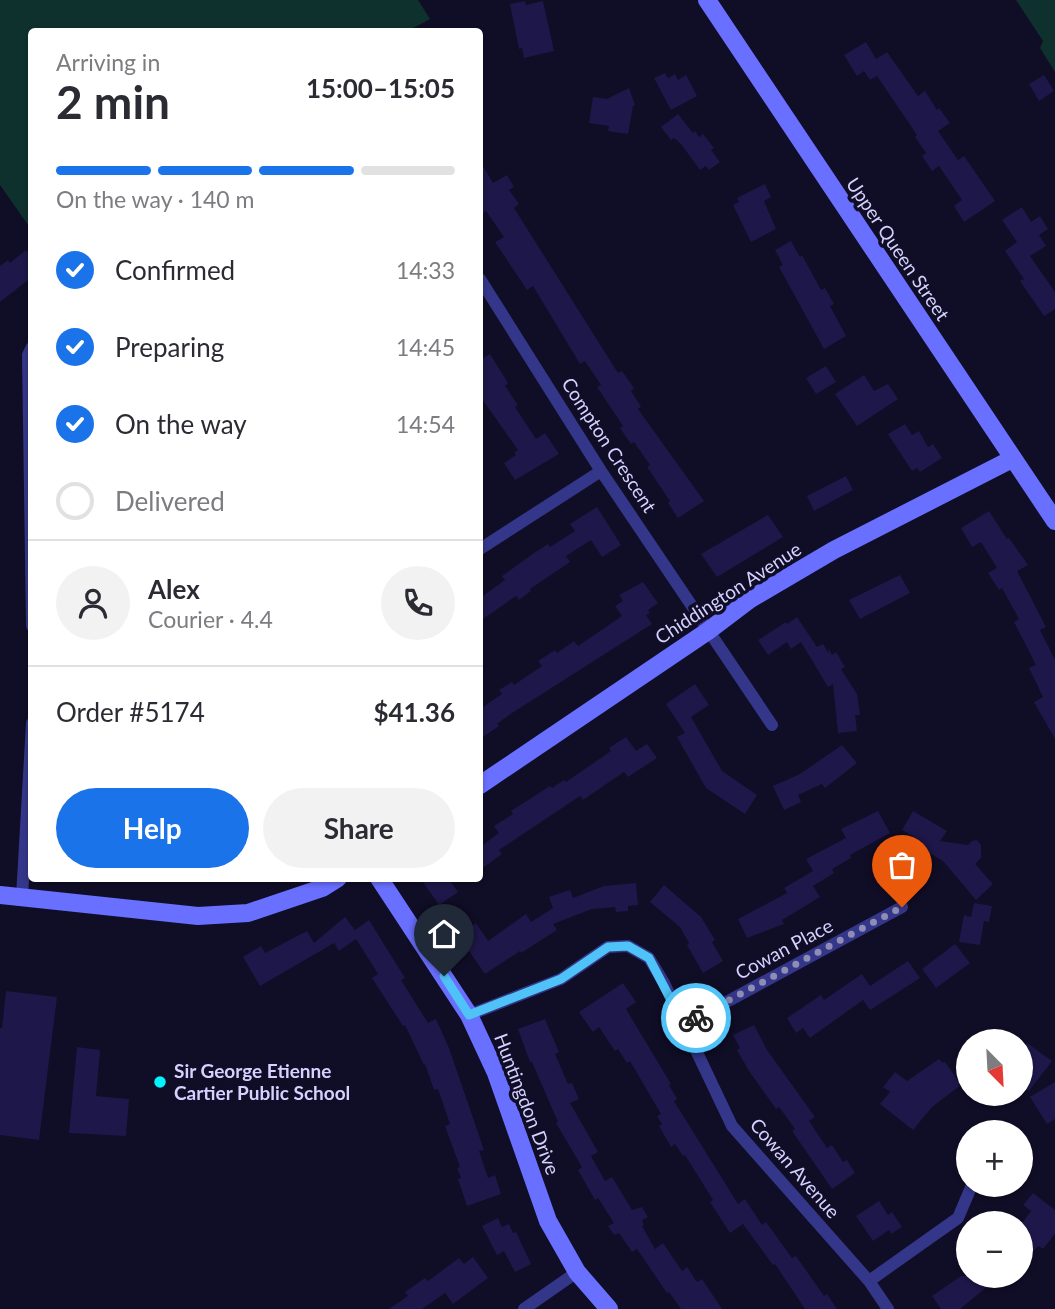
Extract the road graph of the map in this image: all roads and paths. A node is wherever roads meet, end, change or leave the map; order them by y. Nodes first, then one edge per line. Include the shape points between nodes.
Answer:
1 (707, 0) edge
2 (483, 284) edge
3 (1012, 459) junction
4 (601, 471) junction
5 (1055, 521) edge
6 (483, 547) edge
7 (708, 631) junction
8 (772, 725) dead end
9 (483, 783) edge
10 (28, 793) edge
11 (332, 882) edge
12 (382, 882) edge
13 (0, 895) edge
14 (22, 897) junction
15 (902, 907) dead end
16 (469, 1015) junction
17 (684, 1025) junction
18 (967, 1197) edge
19 (577, 1272) junction
20 (869, 1281) junction
21 (524, 1309) edge
22 (609, 1309) edge
23 (888, 1309) edge

1 - 3 street, Upper Queen Street
2 - 4 street, Compton Crescent
3 - 5 street, Upper Queen Street
3 - 7 street, Chiddington Avenue via 834,550 749,600
4 - 6 street
4 - 7 street, Compton Crescent
7 - 8 street, Compton Crescent
7 - 9 street, Chiddington Avenue
10 - 14 street
11 - 14 street via 248,913 198,916
12 - 16 street, Huntingdon Drive
13 - 14 street
15 - 17 street, Cowan Place
16 - 17 street, Cowan Avenue via 561,979 608,947 628,946 649,958
16 - 19 street, Huntingdon Drive via 496,1073 548,1221
17 - 20 street, Cowan Avenue via 732,1126
18 - 20 street via 958,1218
19 - 21 street
19 - 22 street, Huntingdon Drive
20 - 23 street, Cowan Avenue

